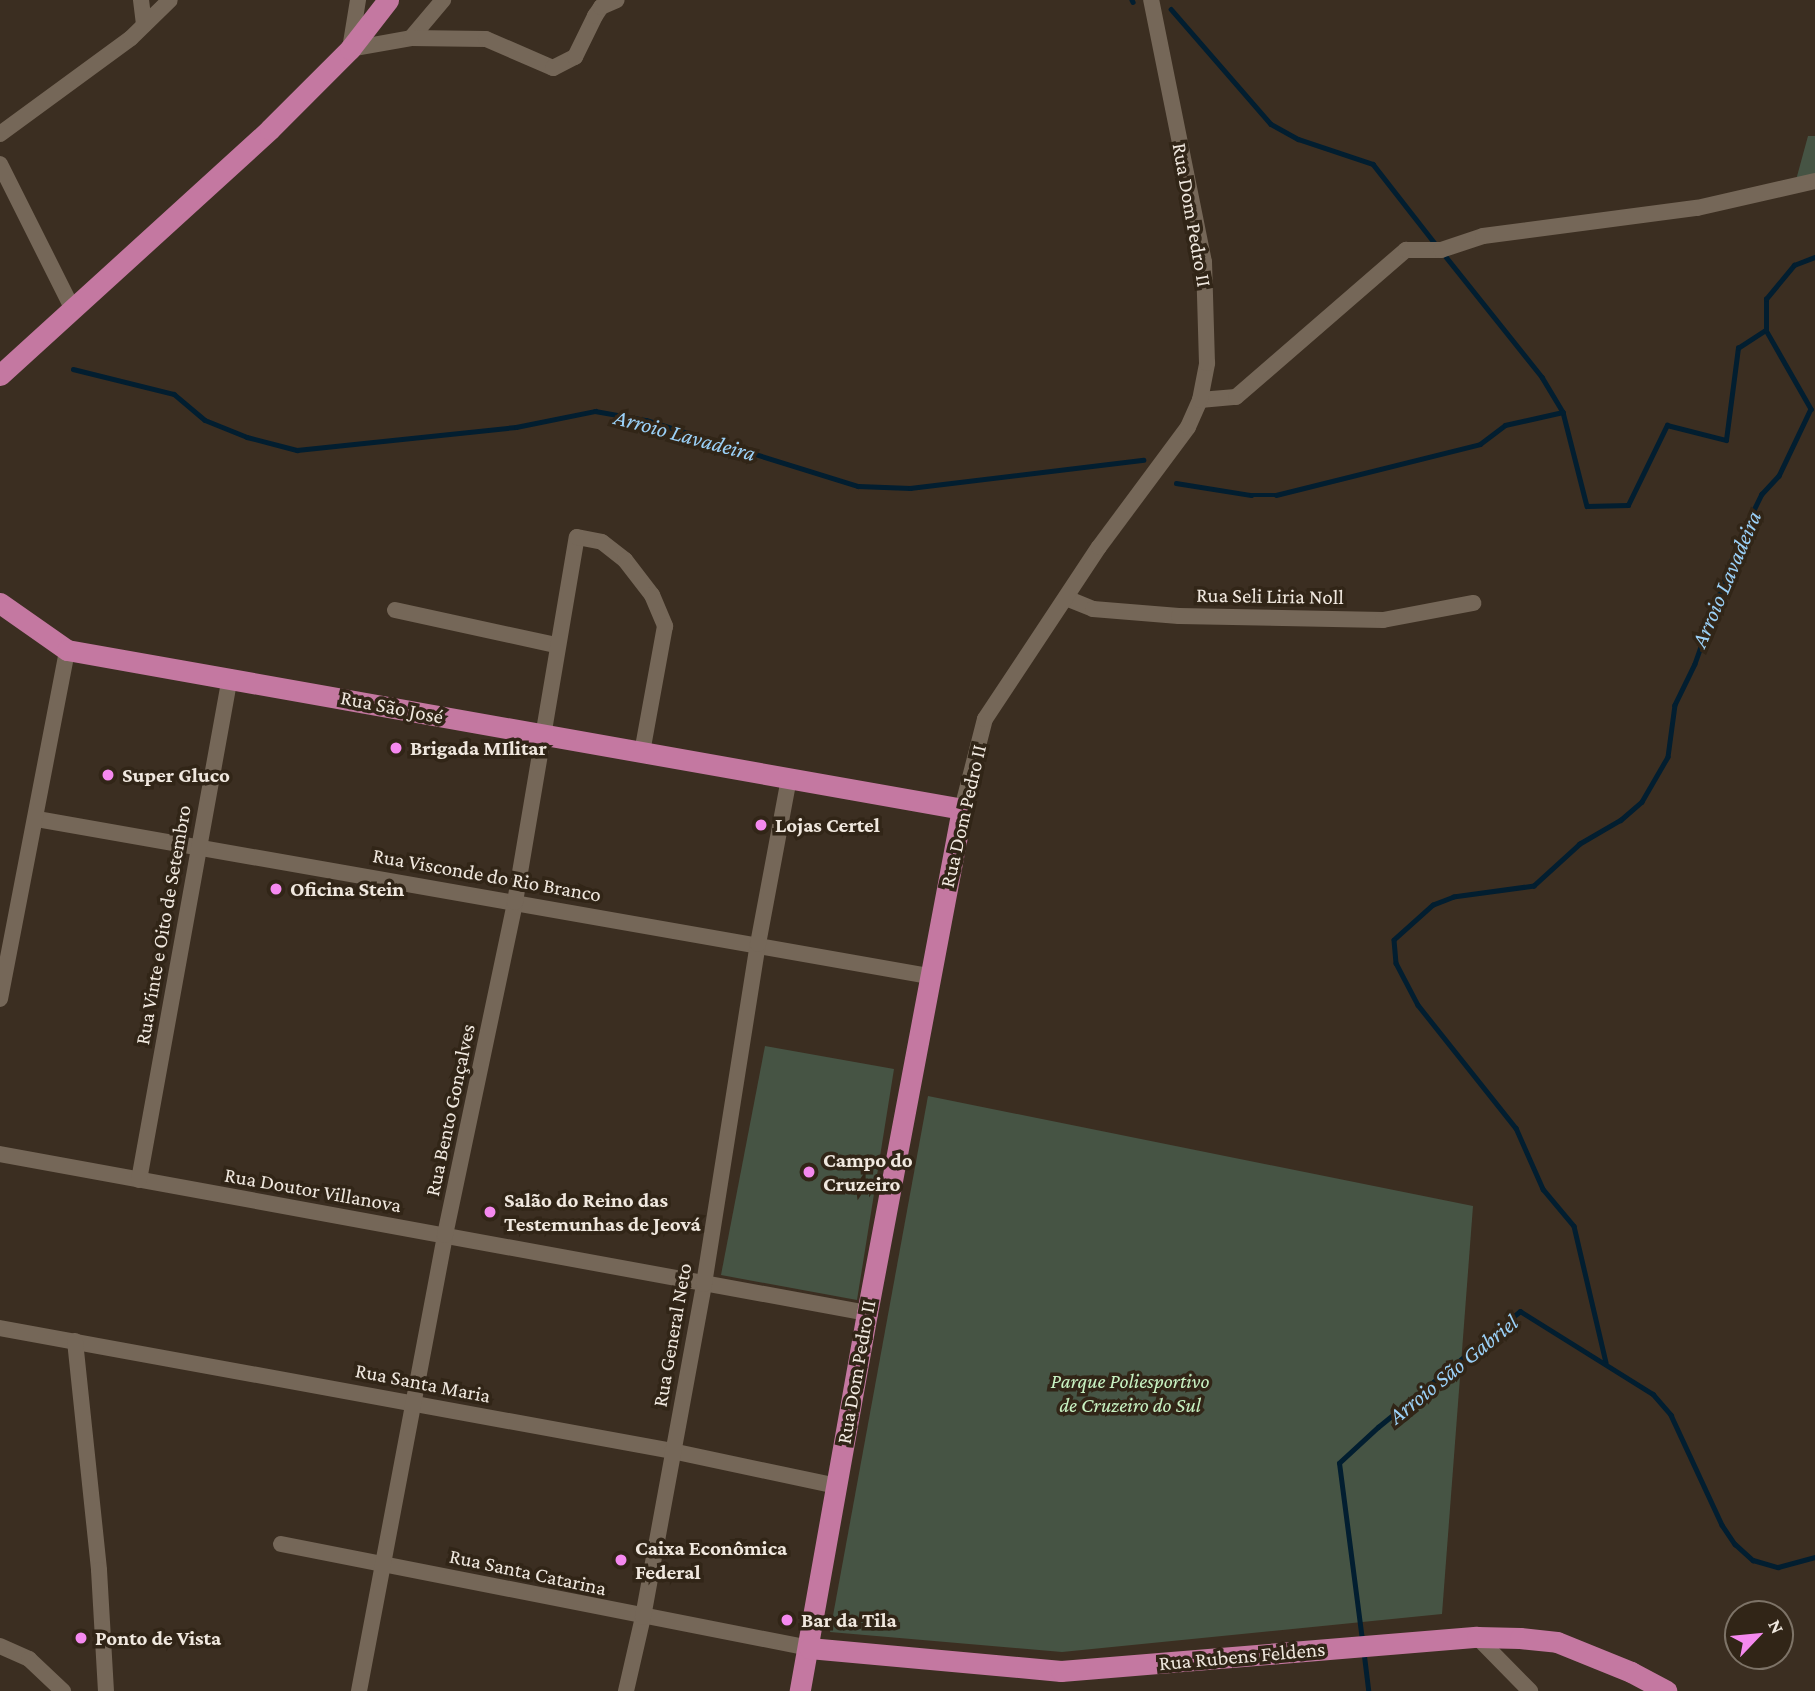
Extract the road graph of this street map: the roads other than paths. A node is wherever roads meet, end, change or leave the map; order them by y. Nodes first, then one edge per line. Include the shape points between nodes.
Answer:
1 (141, 0) edge
2 (170, 0) edge
3 (358, 0) edge
4 (388, 0) edge
5 (443, 0) edge
6 (617, 0) edge
7 (1152, 0) edge
8 (144, 25) junction
9 (411, 38) junction
10 (350, 49) junction
11 (0, 134) edge
12 (0, 164) edge
13 (1812, 182) edge
14 (73, 310) junction
15 (4, 374) edge
16 (1200, 401) junction
17 (1066, 598) junction
18 (0, 603) edge
19 (1473, 603) dead end
20 (395, 610) dead end
21 (556, 645) junction
22 (67, 650) junction
23 (230, 677) junction
24 (541, 736) junction
25 (642, 753) junction
26 (789, 778) junction
27 (962, 809) junction
28 (37, 819) junction
29 (199, 845) junction
30 (515, 902) junction
31 (758, 944) junction
32 (5, 953) edge
33 (929, 976) junction
34 (0, 999) edge
35 (0, 1154) edge
36 (139, 1180) junction
37 (445, 1236) junction
38 (704, 1284) junction
39 (867, 1313) junction
40 (0, 1328) edge
41 (75, 1341) junction
42 (415, 1403) junction
43 (672, 1451) junction
44 (836, 1486) junction
45 (281, 1544) dead end
46 (383, 1563) junction
47 (643, 1616) junction
48 (1477, 1637) junction
49 (0, 1646) edge
50 (809, 1647) junction
51 (63, 1691) edge
52 (106, 1691) edge
53 (359, 1691) edge
54 (626, 1691) edge
55 (800, 1691) edge
56 (1530, 1691) edge
57 (1666, 1691) edge

1 - 8 street
2 - 8 street
3 - 10 street
4 - 10 main road
5 - 9 street
6 - 9 street via 601,7 575,57 553,68 486,39
7 - 16 street, Rua Dom Pedro II via 1204,262 1207,363
8 - 11 street
9 - 10 street
10 - 14 main road via 271,129
12 - 14 street
13 - 16 street via 1697,208 1483,236 1441,250 1406,250 1236,397
14 - 15 main road
16 - 17 street, Rua Dom Pedro II via 1188,427
17 - 19 street, Rua Seli Liria Noll via 1093,609 1179,615 1383,620
17 - 27 street, Rua Dom Pedro II via 985,719
18 - 22 main road, Rua São José
20 - 21 street
21 - 24 street, Rua Bento Gonçalves
21 - 25 street, Rua Bento Gonçalves via 577,537 602,541 652,595 665,626
22 - 23 main road, Rua São José
22 - 28 street
23 - 24 main road, Rua São José
23 - 29 street, Rua Vinte e Oito de Setembro
24 - 25 main road, Rua São José
24 - 30 street, Rua Bento Gonçalves
25 - 26 main road, Rua São José
26 - 27 main road, Rua São José
26 - 31 street, Rua General Neto
27 - 33 main road, Rua Dom Pedro II
28 - 29 street, Rua Visconde do Rio Branco
28 - 32 street
29 - 30 street, Rua Visconde do Rio Branco
29 - 36 street, Rua Vinte e Oito de Setembro
30 - 31 street, Rua Visconde do Rio Branco
30 - 37 street, Rua Bento Gonçalves
31 - 33 street, Rua Visconde do Rio Branco
31 - 38 street, Rua General Neto
32 - 34 street
33 - 39 main road, Rua Dom Pedro II
35 - 36 street, Rua Doutor Villanova
36 - 37 street, Rua Doutor Villanova
37 - 38 street, Rua Doutor Villanova
37 - 42 street, Rua Bento Gonçalves
38 - 39 street, Rua Doutor Villanova
38 - 43 street, Rua General Neto
39 - 44 main road, Rua Dom Pedro II
40 - 41 street, Rua Santa Maria
41 - 42 street, Rua Santa Maria
41 - 52 street via 99,1570
42 - 43 street, Rua Santa Maria
42 - 46 street, Rua Bento Gonçalves
43 - 44 street, Rua Santa Maria
43 - 47 street, Rua General Neto
44 - 50 main road, Rua Dom Pedro II
45 - 46 street, Rua Santa Catarina
46 - 47 street, Rua Santa Catarina
46 - 53 street, Rua Bento Gonçalves
47 - 50 street, Rua Santa Catarina
47 - 54 street, Rua General Neto
48 - 50 main road, Rua Rubens Feldens via 1051,1671
48 - 56 street
48 - 57 main road, Rua Rubens Feldens via 1557,1642
49 - 51 street via 29,1659
50 - 55 main road, Rua Dom Pedro II

